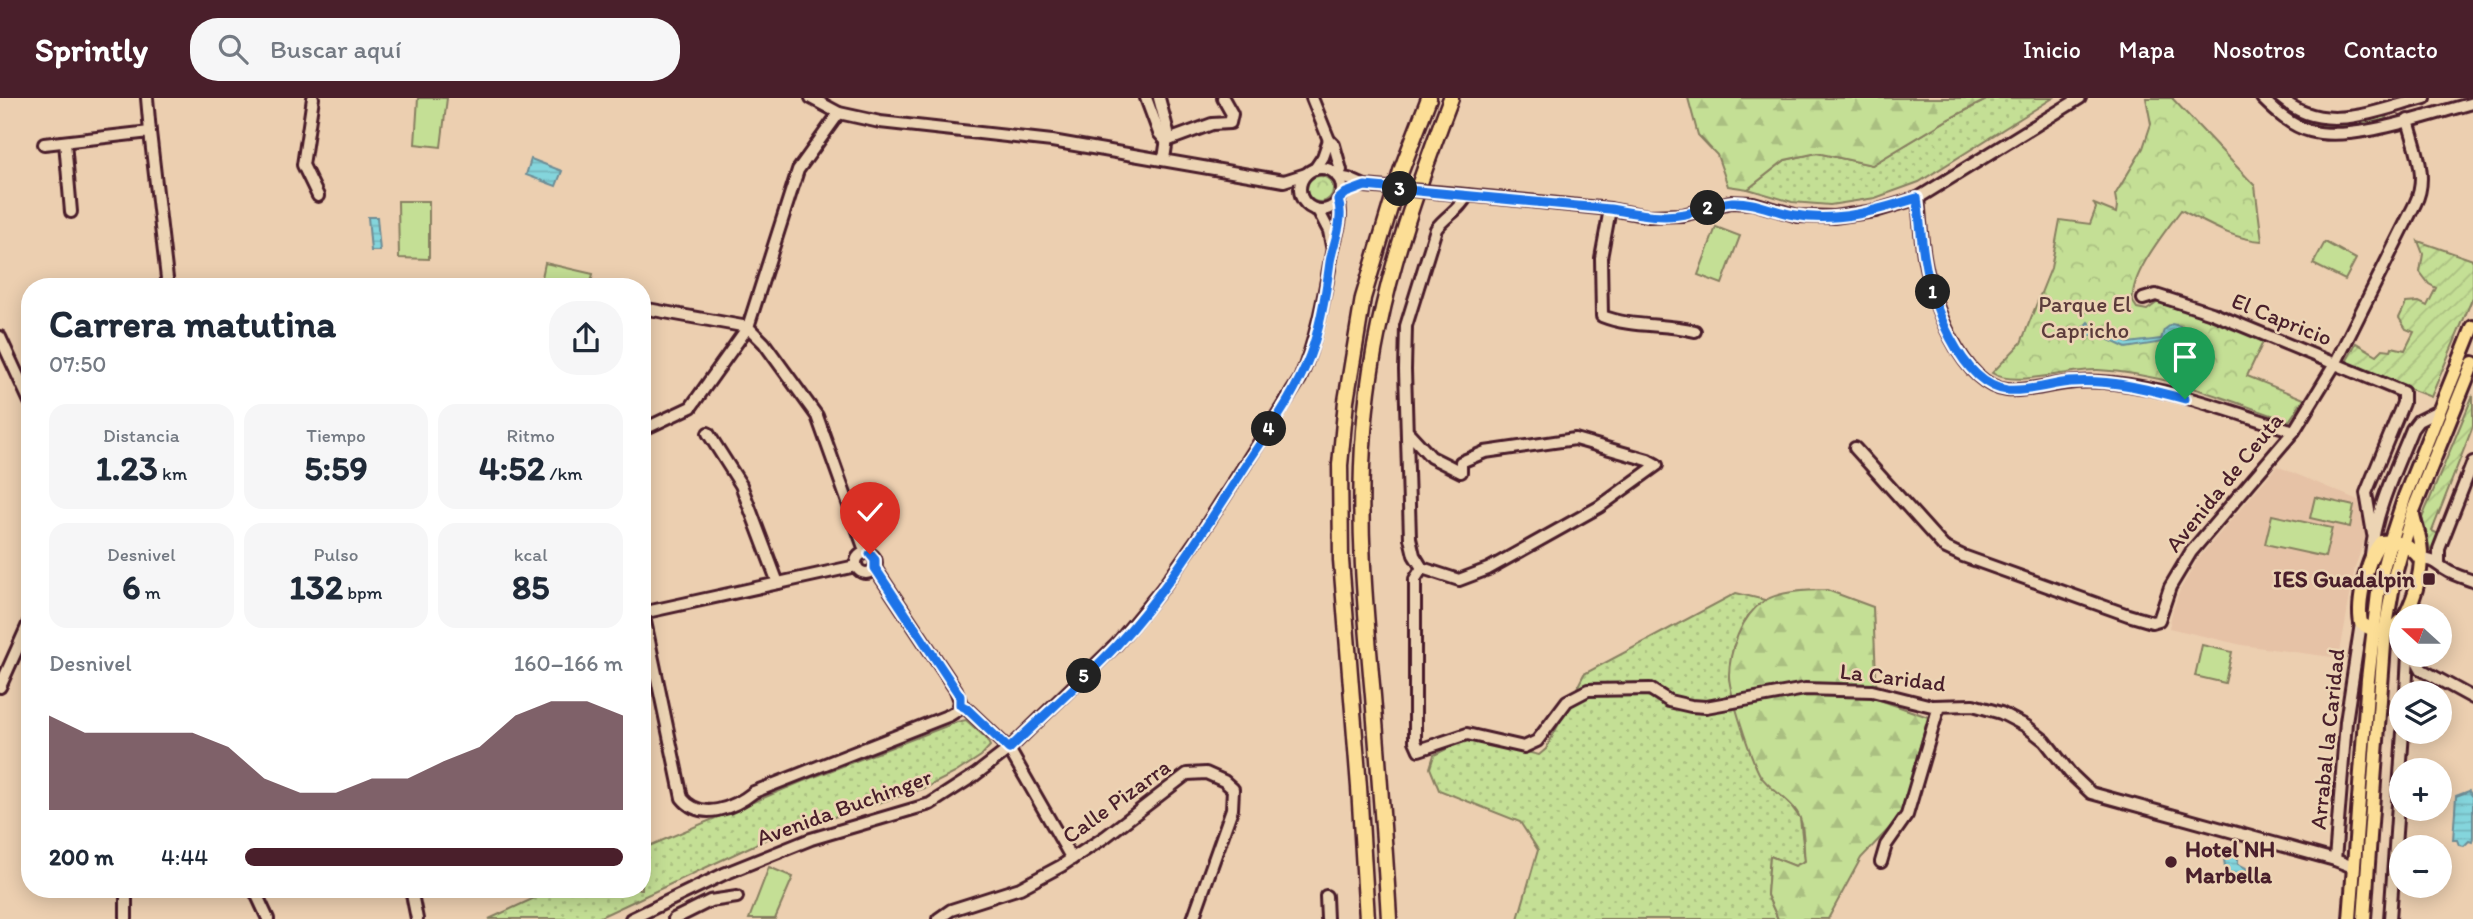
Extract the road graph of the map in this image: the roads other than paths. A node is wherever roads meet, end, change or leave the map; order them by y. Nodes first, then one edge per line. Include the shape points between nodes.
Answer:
1 (146, 98) edge
2 (313, 98) edge
3 (811, 98) edge
4 (1146, 98) edge
5 (1159, 98) edge
6 (1223, 98) edge
7 (1312, 98) edge
8 (1429, 98) edge
9 (1451, 98) edge
10 (2080, 98) edge
11 (2262, 98) edge
12 (2281, 98) edge
13 (2426, 98) edge
14 (2473, 103) edge
15 (839, 113) junction
16 (2408, 120) junction
17 (150, 132) junction
18 (1329, 140) junction
19 (1166, 141) junction
20 (65, 142) junction
21 (44, 144) dead end
22 (1164, 159) junction
23 (1311, 172) junction
24 (1338, 177) junction
25 (1284, 181) junction
26 (1365, 186) junction
27 (1300, 193) junction
28 (1467, 195) junction
29 (318, 196) dead end
30 (1917, 198) junction
31 (1339, 199) junction
32 (1610, 209) junction
33 (1318, 210) junction
34 (71, 212) dead end
35 (1332, 249) junction
36 (167, 278) edge
37 (2144, 299) dead end
38 (651, 310) edge
39 (748, 327) junction
40 (2473, 327) edge
41 (1695, 331) dead end
42 (0, 337) edge
43 (2473, 363) edge
44 (2336, 364) junction
45 (21, 382) edge
46 (651, 426) edge
47 (1407, 431) junction
48 (2294, 431) junction
49 (708, 433) dead end
50 (1855, 447) dead end
51 (1632, 455) junction
52 (2473, 462) edge
53 (1638, 479) junction
54 (2413, 511) junction
55 (2387, 541) junction
56 (866, 553) junction
57 (2420, 559) junction
58 (2439, 563) junction
59 (856, 566) junction
60 (875, 568) junction
61 (1422, 568) junction
62 (2473, 581) edge
63 (778, 583) junction
64 (2410, 604) edge
65 (651, 610) edge
66 (2361, 623) junction
67 (2379, 631) junction
68 (2389, 631) edge
69 (21, 640) edge
70 (651, 650) edge
71 (2420, 667) edge
72 (2422, 670) junction
73 (2355, 671) junction
74 (2368, 679) junction
75 (2410, 681) edge
76 (0, 687) edge
77 (2473, 698) edge
78 (960, 705) junction
79 (1939, 706) junction
80 (2346, 722) junction
81 (2365, 725) junction
82 (2402, 744) edge
83 (1009, 749) junction
84 (1072, 859) junction
85 (2335, 860) junction
86 (1881, 862) dead end
87 (2353, 867) junction
88 (1326, 896) dead end
89 (737, 897) dead end
90 (125, 898) edge
91 (258, 898) edge
92 (413, 898) edge
93 (126, 919) edge
94 (268, 919) edge
95 (417, 919) edge
96 (631, 919) edge
97 (674, 919) edge
98 (938, 919) edge
99 (1193, 919) edge
100 (1327, 919) edge
101 (1367, 919) edge
102 (1390, 919) edge
103 (2350, 919) edge
104 (2364, 919) edge
105 (2390, 919) edge

1 - 17 street
2 - 29 street via 303,165
3 - 15 street
4 - 19 street
5 - 19 street
6 - 19 street via 1232,116 1230,123 1212,124
7 - 18 street
8 - 101 highway via 1401,171 1363,298 1340,466 1341,560
9 - 102 highway via 1412,202 1383,304 1364,430 1364,590
10 - 30 street
11 - 16 street via 2297,127 2312,132 2348,135
12 - 13 street via 2291,108 2316,118 2349,118
14 - 16 street
15 - 22 street
15 - 39 street via 798,170
16 - 44 street, Avenida de Ceuta via 2423,181 2421,192
17 - 20 street
17 - 36 street
18 - 23 street
18 - 24 street via 1340,163
19 - 22 street
20 - 21 street
20 - 34 street
22 - 25 street
23 - 24 street via 1325,169
23 - 25 street
23 - 27 street via 1301,183
24 - 26 street
24 - 31 street via 1342,187
25 - 27 street
26 - 28 street, bridge
26 - 31 street
27 - 33 street via 1305,203
28 - 32 street
28 - 47 street via 1436,229 1409,312 1405,341
30 - 32 street via 1833,217 1797,216 1753,203 1730,202 1683,215 1648,216
30 - 48 street via 1925,263 1942,319 1962,356 1984,380 2007,390 2085,382 2134,386
31 - 33 street via 1331,208
31 - 35 street, Avenida Buchinger
32 - 41 street via 1601,258 1602,316 1619,323
33 - 35 street, Avenida Buchinger
35 - 83 street, Avenida Buchinger via 1311,353 1263,439 1202,532 1116,645
37 - 44 street, El Capricio via 2156,295 2212,313
38 - 39 street
39 - 46 street via 691,407
39 - 56 street via 817,416
40 - 55 main road
42 - 45 street
43 - 54 main road
44 - 48 street, Avenida de Ceuta
44 - 55 street, El Capricio via 2403,392 2403,403 2366,494
47 - 51 street via 1431,457 1461,472 1461,463 1485,452 1562,440 1575,439
47 - 61 street via 1410,538
48 - 50 street, Avenida de Ceuta via 2191,552 2170,587 2160,619 2154,622 1944,547
49 - 63 street via 741,485
51 - 53 street
51 - 53 street via 1657,466
52 - 58 street via 2439,549
53 - 61 street via 1599,508 1488,569 1459,580
54 - 55 main road
54 - 57 main road
55 - 57 main road via 2412,548
55 - 66 main road via 2371,555
55 - 67 main road via 2379,584
56 - 59 street via 856,559
56 - 60 street via 875,560
57 - 58 street
57 - 64 main road
58 - 62 street
59 - 60 street via 865,573
59 - 63 street
60 - 78 street via 960,696
61 - 79 street, La Caridad via 1415,579 1414,605 1415,741 1419,750 1467,734 1524,747 1537,741 1567,701 1588,690 1650,689 1669,701 1706,707 1805,689 1872,691
63 - 65 street
66 - 67 main road
66 - 73 street, Arrabal la Caridad
67 - 68 main road
67 - 74 main road
67 - 104 main road
69 - 76 street
70 - 78 street via 682,799 692,808 710,812 950,715
71 - 72 street
72 - 75 street
72 - 77 street
73 - 74 street
73 - 80 street, Arrabal la Caridad
74 - 81 main road
78 - 83 street
79 - 85 street, La Caridad via 1973,705 2026,726 2091,793
79 - 86 street via 1907,815 1886,845
80 - 81 street
80 - 85 street, Arrabal la Caridad
81 - 87 main road
82 - 105 street
83 - 84 street
83 - 96 street, Avenida Buchinger via 930,804 811,839
84 - 98 street, Calle Pizarra via 1020,888
84 - 99 street, Calle Pizarra via 1187,774 1206,773 1224,781 1233,789 1232,808
85 - 87 street, La Caridad
87 - 103 main road
88 - 100 street
89 - 97 street via 710,901
90 - 93 street
91 - 94 street
92 - 95 street

